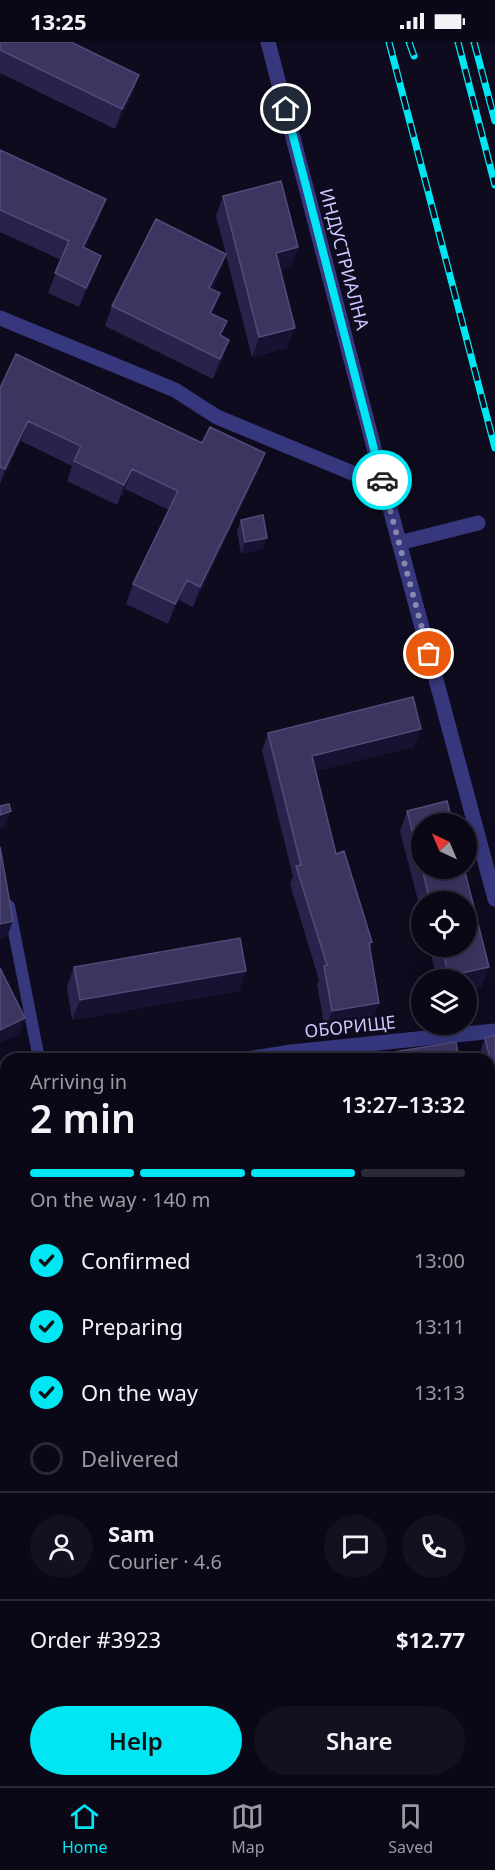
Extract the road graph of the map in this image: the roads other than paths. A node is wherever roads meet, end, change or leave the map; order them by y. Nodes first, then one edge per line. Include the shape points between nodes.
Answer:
1 (268, 42) edge
2 (0, 318) edge
3 (384, 486) junction
4 (478, 523) dead end
5 (399, 543) junction
6 (7, 894) edge
7 (495, 899) edge
8 (495, 1031) edge
9 (38, 1053) edge
10 (285, 1053) edge

1 - 3 street, ИНДУСТРИАЛНА
2 - 3 street via 175,390 217,417
3 - 5 street, ИНДУСТРИАЛНА
4 - 5 street
5 - 7 street, ИНДУСТРИАЛНА
6 - 9 lane
8 - 10 street, ОБОРИЩЕ

